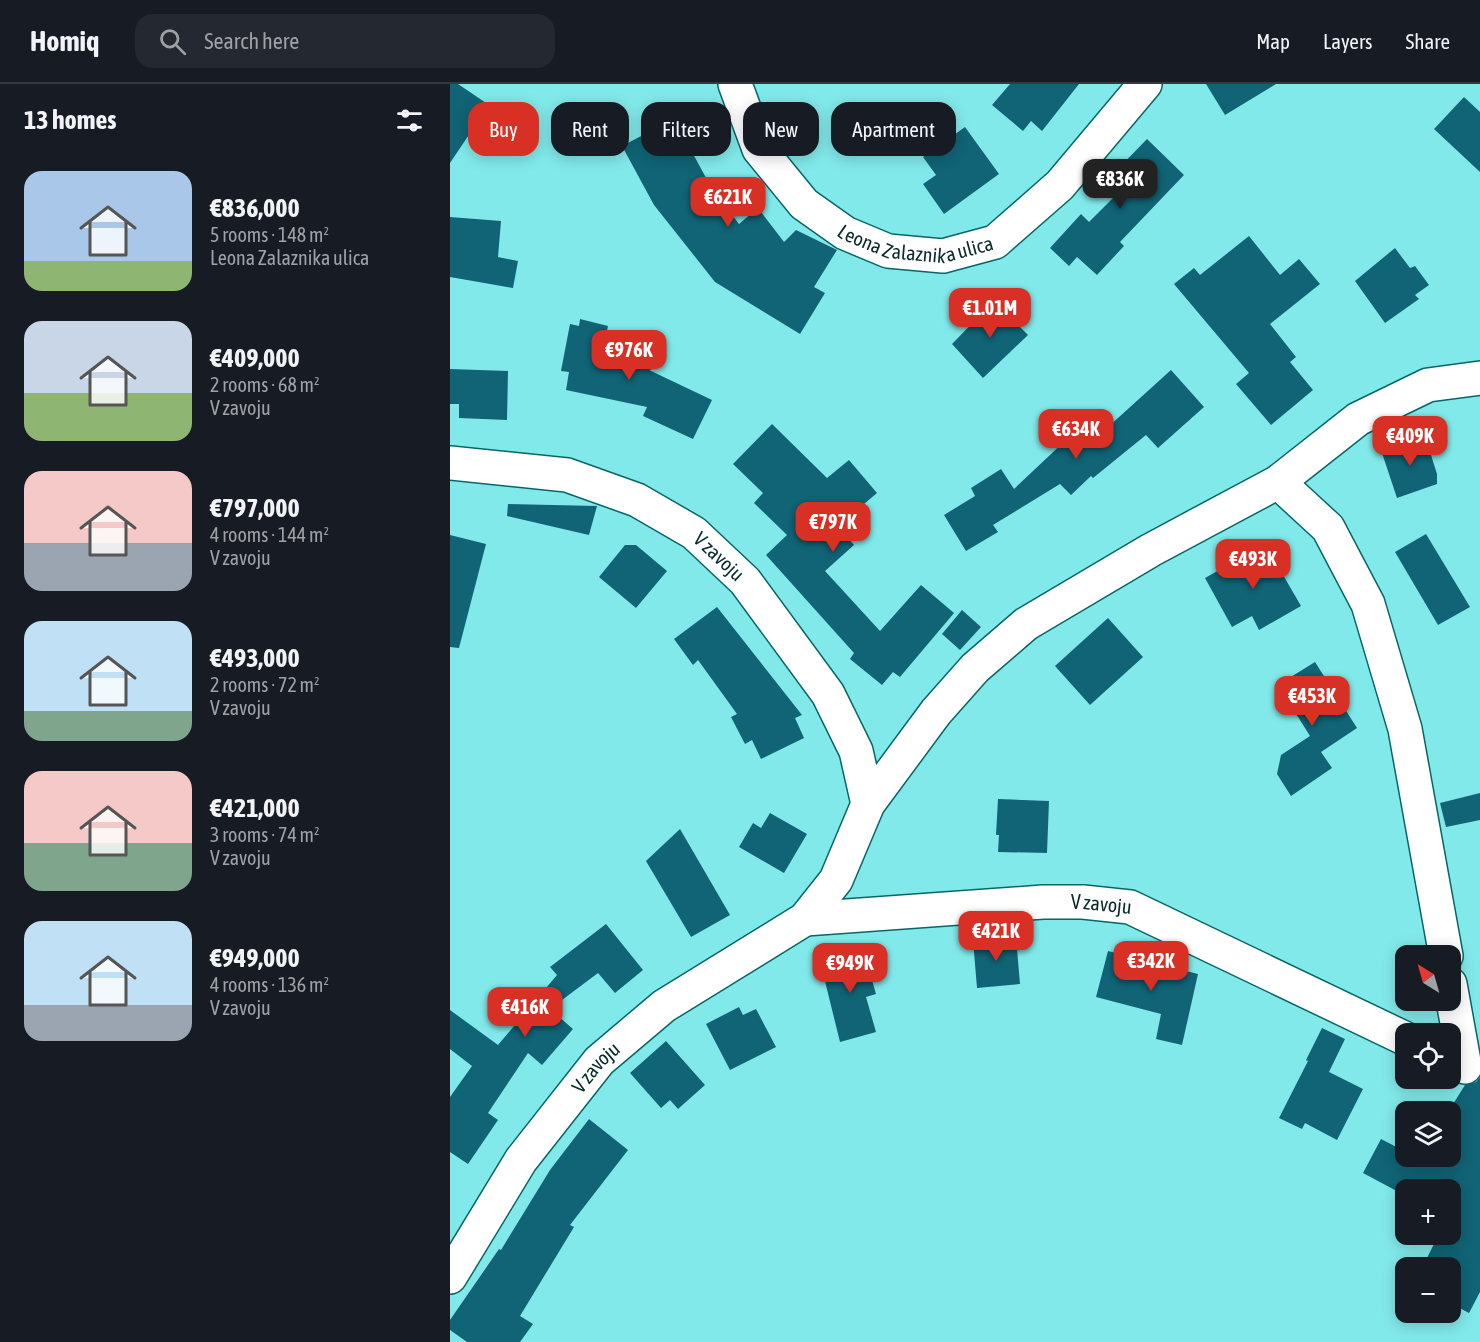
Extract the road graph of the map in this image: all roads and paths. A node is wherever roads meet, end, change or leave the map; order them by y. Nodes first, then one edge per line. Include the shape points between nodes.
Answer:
1 (735, 84) edge
2 (1145, 84) edge
3 (1480, 378) edge
4 (450, 463) edge
5 (1278, 482) junction
6 (868, 804) junction
7 (805, 919) junction
8 (1444, 945) edge
9 (1395, 1034) edge
10 (1461, 1045) edge
11 (1461, 1065) edge
12 (450, 1277) edge

1 - 2 street, Leona Zalaznika ulica via 759,149 804,204 845,233 888,251 943,256 995,242 1060,186
3 - 5 street, V zavoju via 1428,385 1358,420
4 - 6 street, V zavoju via 567,475 637,500 694,533 745,581 828,694 856,751
5 - 6 street, V zavoju via 1151,550 1026,624 975,668 936,712
5 - 8 street via 1328,528 1368,604 1405,729
6 - 7 street, V zavoju via 836,880
7 - 9 street, V zavoju via 1043,902 1130,907
7 - 12 street, V zavoju via 664,1006 599,1061 521,1160
10 - 11 street via 1465,1067

